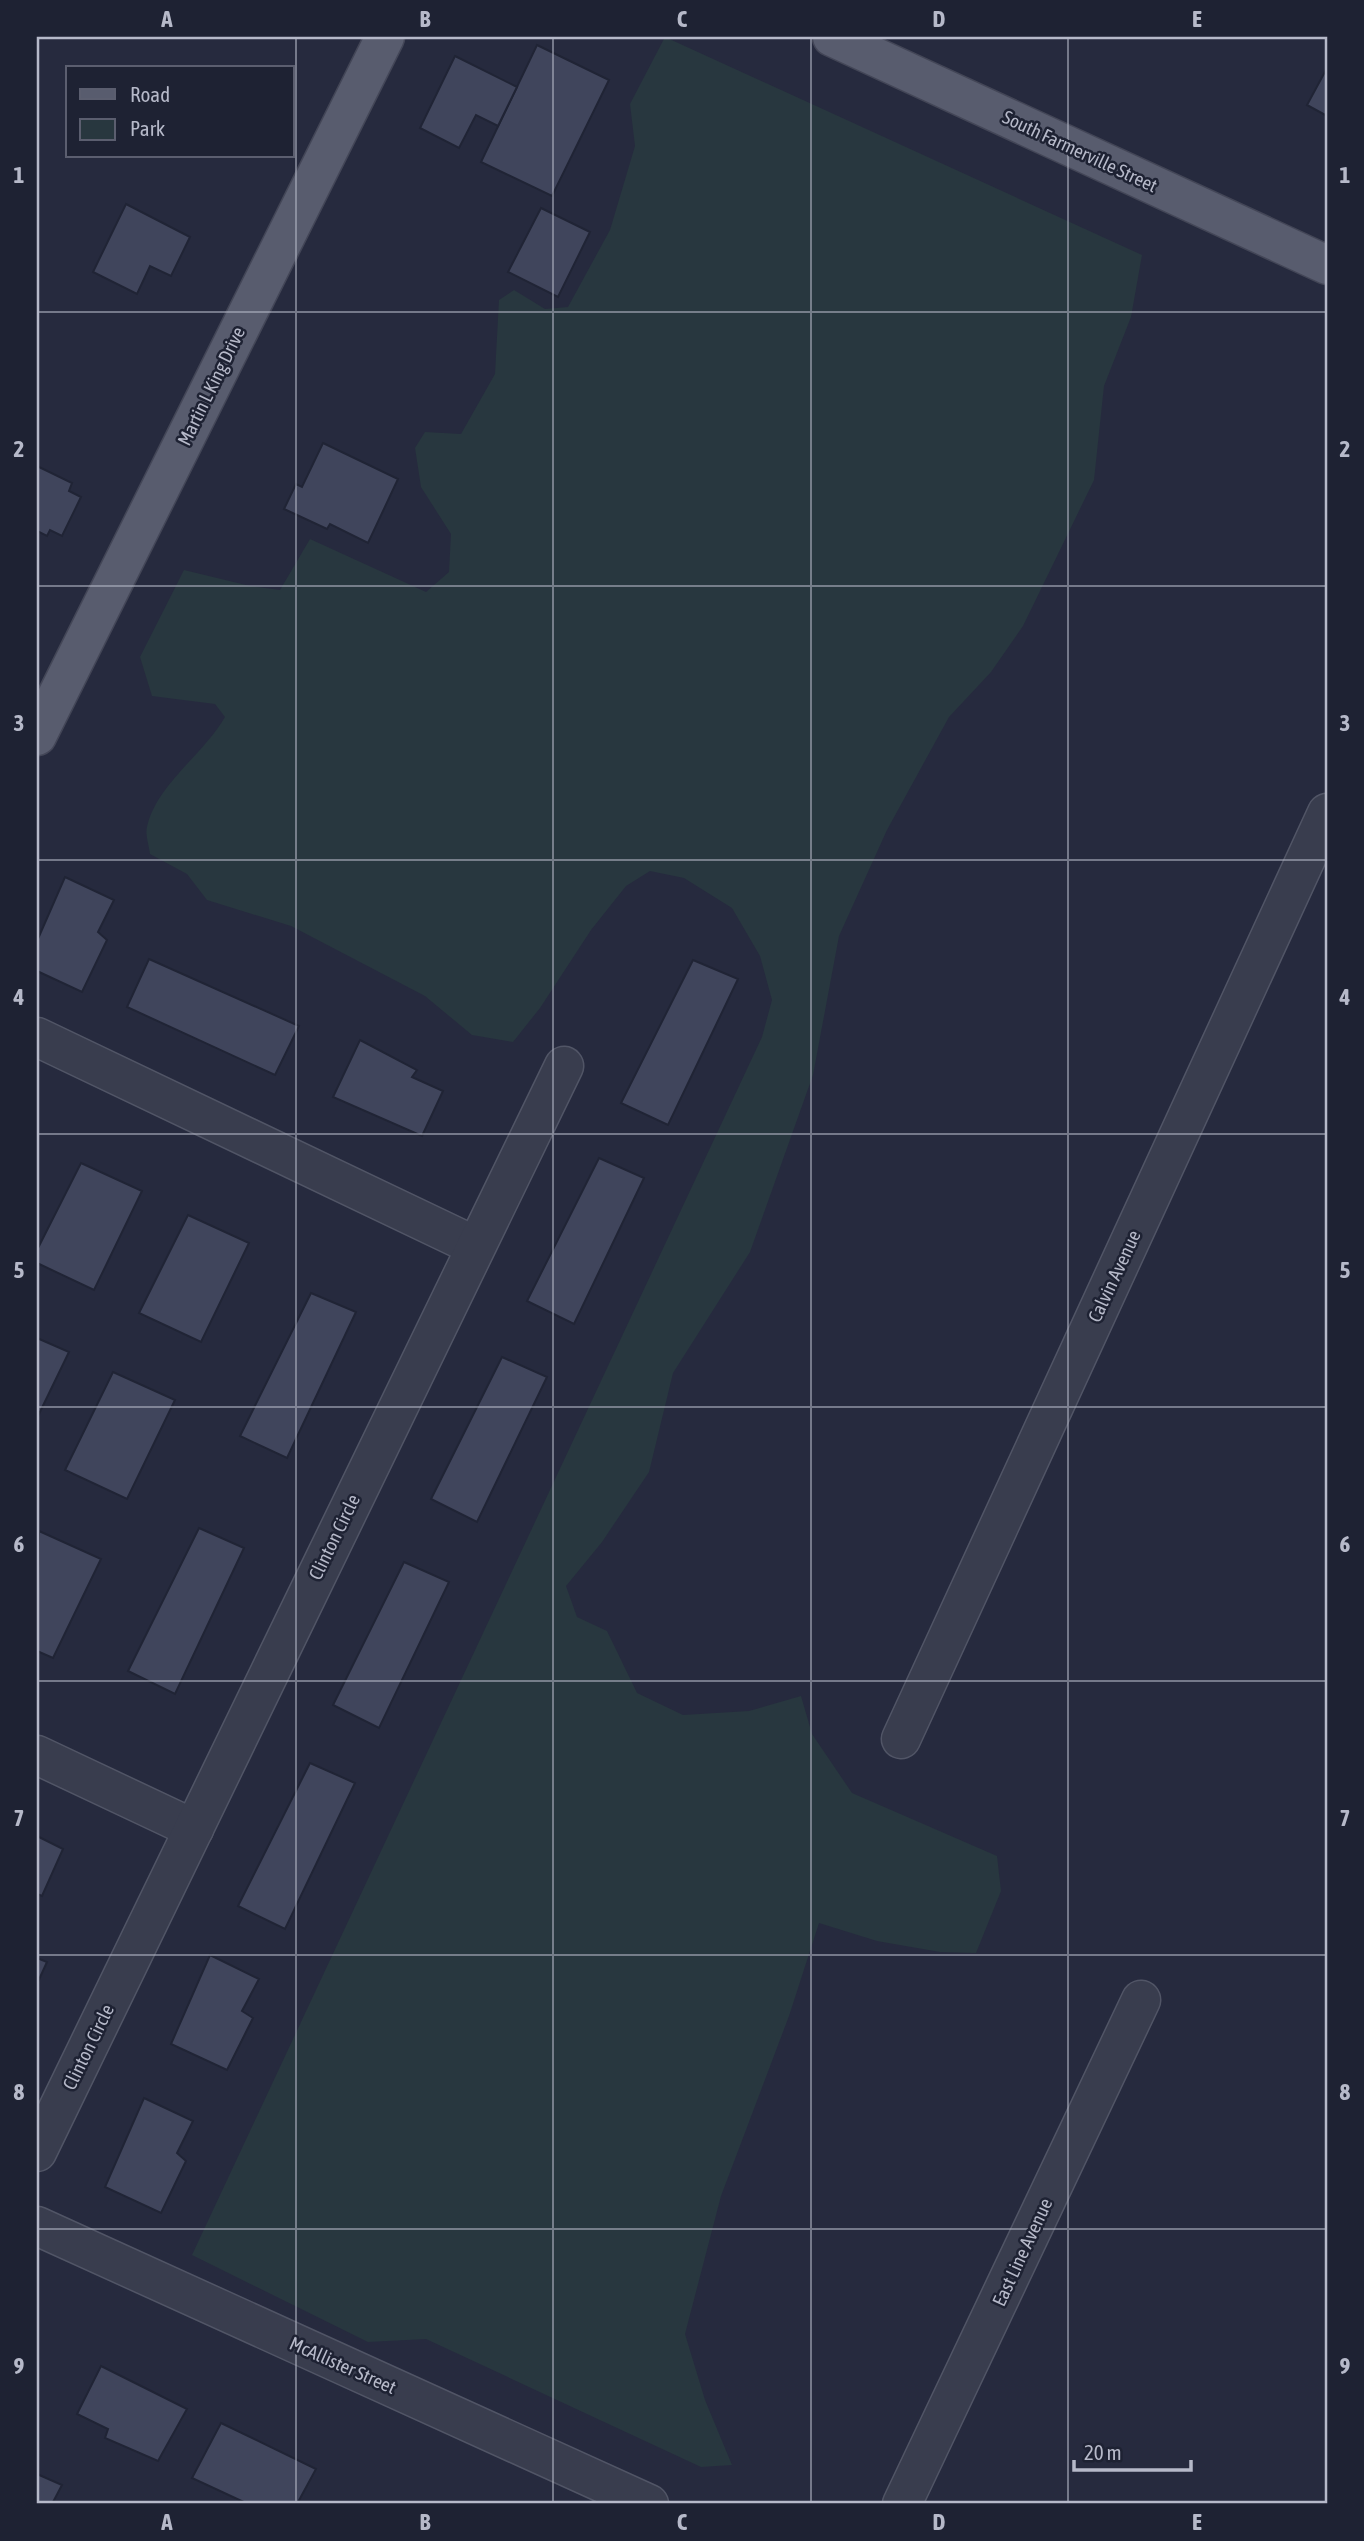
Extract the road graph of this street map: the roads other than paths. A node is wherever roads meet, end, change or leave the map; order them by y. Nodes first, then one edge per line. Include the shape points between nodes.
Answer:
1 (385, 37) edge
2 (832, 37) edge
3 (1327, 265) edge
4 (37, 736) edge
5 (1327, 813) edge
6 (37, 1037) edge
7 (564, 1066) dead end
8 (475, 1246) junction
9 (901, 1739) dead end
10 (37, 1755) edge
11 (194, 1829) junction
12 (1142, 2000) dead end
13 (37, 2152) edge
14 (37, 2226) edge
15 (649, 2504) edge
16 (902, 2504) edge

1 - 4 main road, Martin L King Drive
2 - 3 main road, South Farmerville Street
5 - 9 street, Calvin Avenue
6 - 8 street
7 - 8 street, Clinton Circle
8 - 11 street, Clinton Circle
10 - 11 street
11 - 13 street, Clinton Circle
12 - 16 street, East Line Avenue
14 - 15 street, McAllister Street

